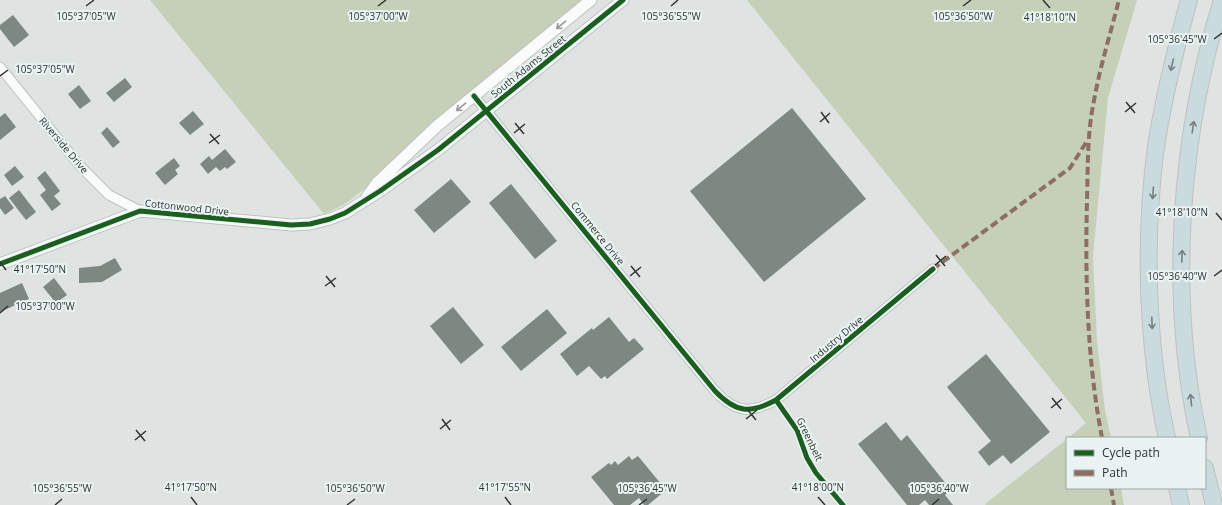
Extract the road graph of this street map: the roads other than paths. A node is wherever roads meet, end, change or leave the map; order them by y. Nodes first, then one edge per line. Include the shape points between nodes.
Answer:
1 (591, 0) edge
2 (623, 0) edge
3 (1188, 0) edge
4 (1222, 0) edge
5 (1222, 27) edge
6 (0, 67) edge
7 (474, 96) junction
8 (1196, 103) junction
9 (487, 112) junction
10 (364, 200) junction
11 (140, 211) junction
12 (310, 224) joint
13 (0, 264) edge
14 (933, 269) dead end
15 (745, 410) joint
16 (1167, 437) edge
17 (1199, 437) edge
18 (1206, 472) edge
19 (1177, 489) edge
20 (1181, 505) edge
21 (1214, 505) edge

1 -> 7 street, South Adams Street
2 - 9 street, South Adams Street
3 -> 16 highway via 1171,66 1155,154 1149,246 1152,334
4 - 8 highway
5 - 8 highway
6 - 11 street, Riverside Drive via 80,166 109,195
7 - 9 street, Commerce Drive
7 -> 10 street, South Adams Street via 424,138 377,183
17 -> 8 highway via 1192,408 1181,281 1188,173
9 - 10 street, South Adams Street via 438,150
9 - 15 street, Commerce Drive via 715,391 729,403
10 - 12 street, South Adams Street via 345,213
11 - 12 street, Cottonwood Drive via 267,224
11 - 13 street, Cottonwood Drive
14 - 15 street, Industry Drive via 776,400 754,410
18 - 21 highway
19 - 20 highway

